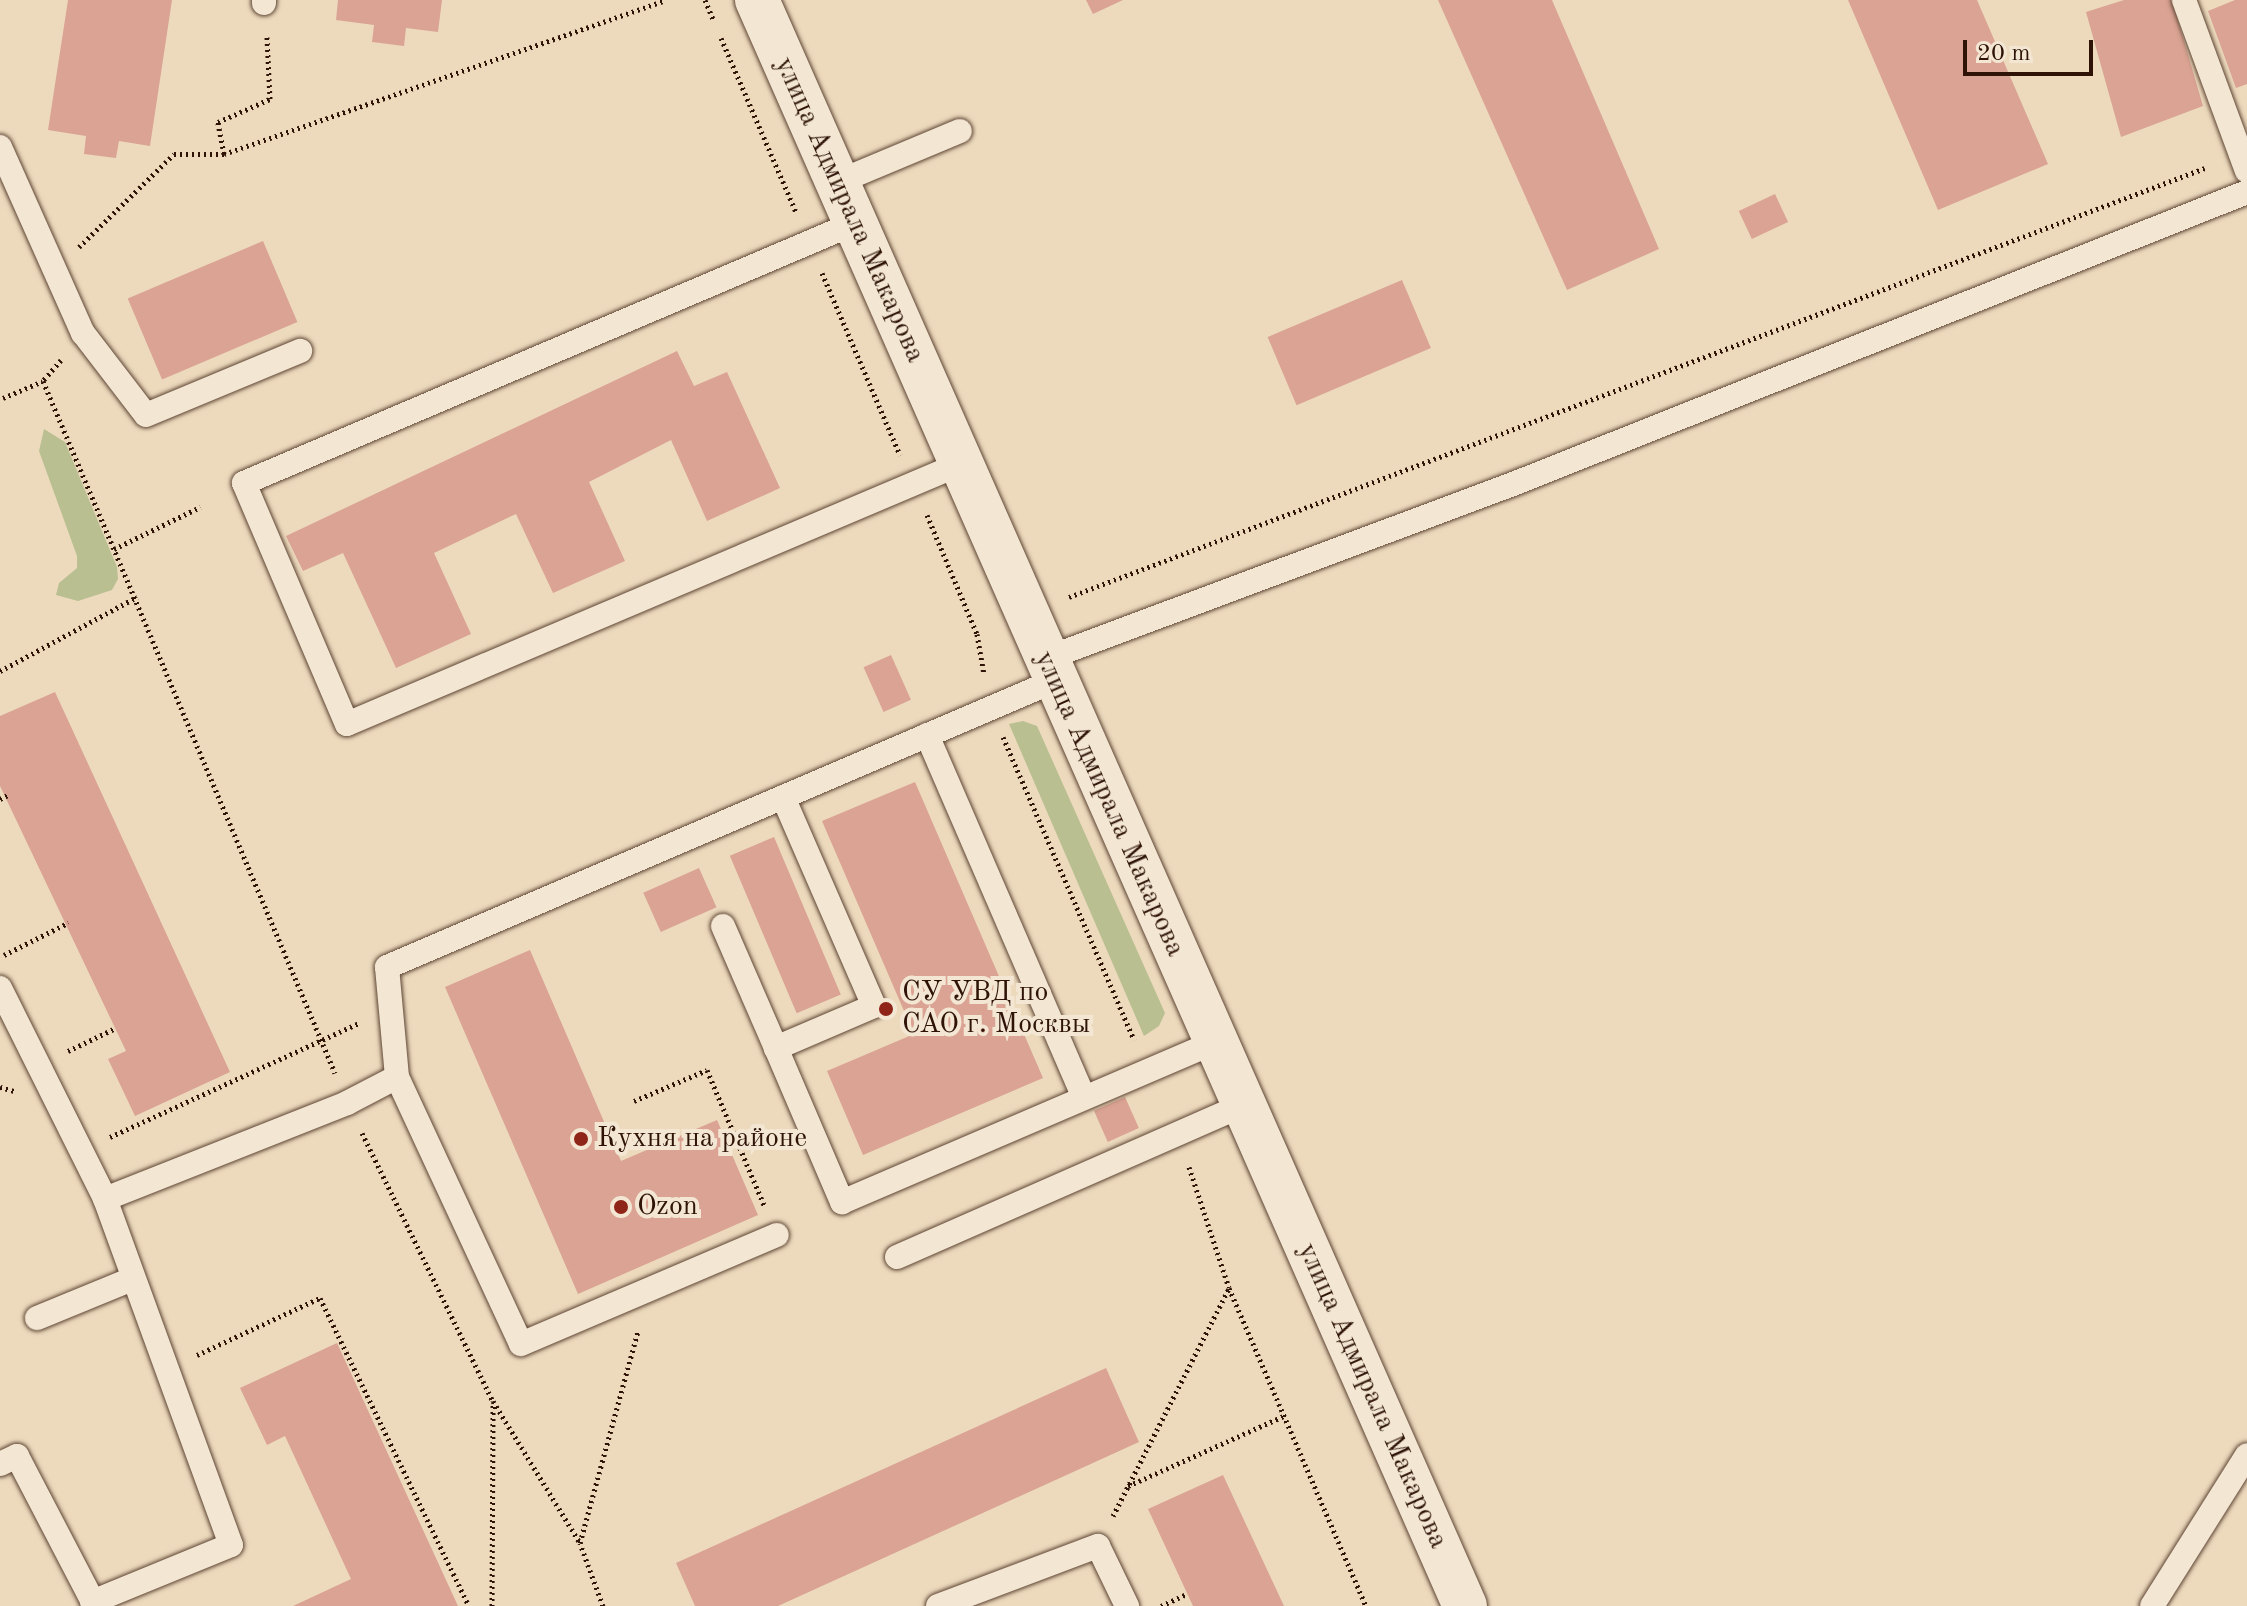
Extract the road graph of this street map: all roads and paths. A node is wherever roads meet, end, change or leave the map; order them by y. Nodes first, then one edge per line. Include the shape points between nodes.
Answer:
1 (665, 0) edge
2 (705, 0) edge
3 (757, 0) edge
4 (2184, 0) edge
5 (264, 2) edge
6 (960, 131) dead end
7 (0, 147) edge
8 (224, 154) junction
9 (2244, 163) edge
10 (838, 182) junction
11 (2247, 192) edge
12 (855, 223) junction
13 (809, 243) junction
14 (53, 273) junction
15 (83, 333) junction
16 (300, 351) dead end
17 (43, 381) junction
18 (3, 398) dead end
19 (960, 464) junction
20 (913, 484) junction
21 (200, 507) dead end
22 (114, 549) junction
23 (137, 597) junction
24 (1025, 614) junction
25 (977, 634) junction
26 (1050, 670) junction
27 (0, 671) edge
28 (990, 708) junction
29 (927, 735) junction
30 (8, 795) dead end
31 (783, 797) junction
32 (0, 799) edge
33 (68, 923) dead end
34 (723, 926) dead end
35 (0, 956) edge
36 (0, 988) edge
37 (389, 1008) junction
38 (116, 1028) dead end
39 (321, 1041) junction
40 (1215, 1042) junction
41 (776, 1048) junction
42 (38, 1066) junction
43 (1148, 1070) junction
44 (397, 1077) junction
45 (1084, 1098) junction
46 (634, 1101) dead end
47 (347, 1103) junction
48 (1243, 1105) junction
49 (1176, 1134) junction
50 (81, 1150) junction
51 (105, 1199) junction
52 (777, 1235) joint
53 (897, 1257) dead end
54 (132, 1279) junction
55 (650, 1288) junction
56 (1229, 1288) junction
57 (37, 1318) dead end
58 (167, 1369) junction
59 (493, 1401) junction
60 (1284, 1416) junction
61 (2247, 1455) edge
62 (0, 1464) edge
63 (1128, 1486) junction
64 (580, 1543) junction
65 (1098, 1546) junction
66 (1187, 1594) dead end
67 (94, 1604) edge
68 (469, 1606) edge
69 (492, 1606) edge
70 (603, 1606) edge
71 (938, 1606) edge
72 (1127, 1606) edge
73 (1160, 1606) edge
74 (1366, 1606) edge
75 (1465, 1606) edge
76 (2152, 1606) edge

1 - 8 path
2 - 13 path
3 - 10 street, улица Адмирала Макарова
4 - 9 lane
5 - 8 path via 270,99 218,122
6 - 10 lane
7 - 14 lane
8 - 14 path via 174,154
9 - 24 path
10 - 12 street, улица Адмирала Макарова
11 - 26 lane
12 - 13 lane
12 - 19 street, улица Адмирала Макарова
13 - 20 path
13 - 20 lane via 244,483 347,724
14 - 15 lane
15 - 16 lane via 146,415
15 - 17 path
17 - 18 path
17 - 22 path
19 - 20 lane
19 - 24 street, улица Адмирала Макарова
20 - 25 path
21 - 22 path
22 - 23 path
23 - 27 path
23 - 39 path
24 - 25 path
24 - 26 street, улица Адмирала Макарова
25 - 28 path
26 - 28 lane
26 - 40 street, улица Адмирала Макарова
28 - 29 lane
28 - 43 path
29 - 31 lane
29 - 45 lane
30 - 32 path
31 - 37 lane via 387,967
31 - 41 lane via 874,1006
33 - 35 path
34 - 41 lane
36 - 42 lane
37 - 39 path
37 - 44 lane
38 - 42 path
39 - 47 path
39 - 50 path
40 - 43 lane
40 - 48 street, улица Адмирала Макарова
41 - 45 lane via 842,1202
42 - 50 lane
43 - 45 lane
44 - 47 lane
44 - 55 lane via 521,1344
46 - 52 path via 707,1070
47 - 51 lane
47 - 59 path
48 - 49 lane
48 - 75 street, улица Адмирала Макарова
49 - 53 lane
49 - 56 path
50 - 51 lane
51 - 54 lane
52 - 55 lane
54 - 57 lane
54 - 58 lane
55 - 64 path
56 - 60 path
56 - 63 path
58 - 67 lane via 231,1545
58 - 68 path via 320,1298
59 - 64 path
59 - 69 path
60 - 63 path
60 - 74 path
61 - 76 lane
62 - 67 lane via 17,1456
63 - 65 path
64 - 70 path
65 - 71 lane
65 - 72 lane
66 - 73 path

